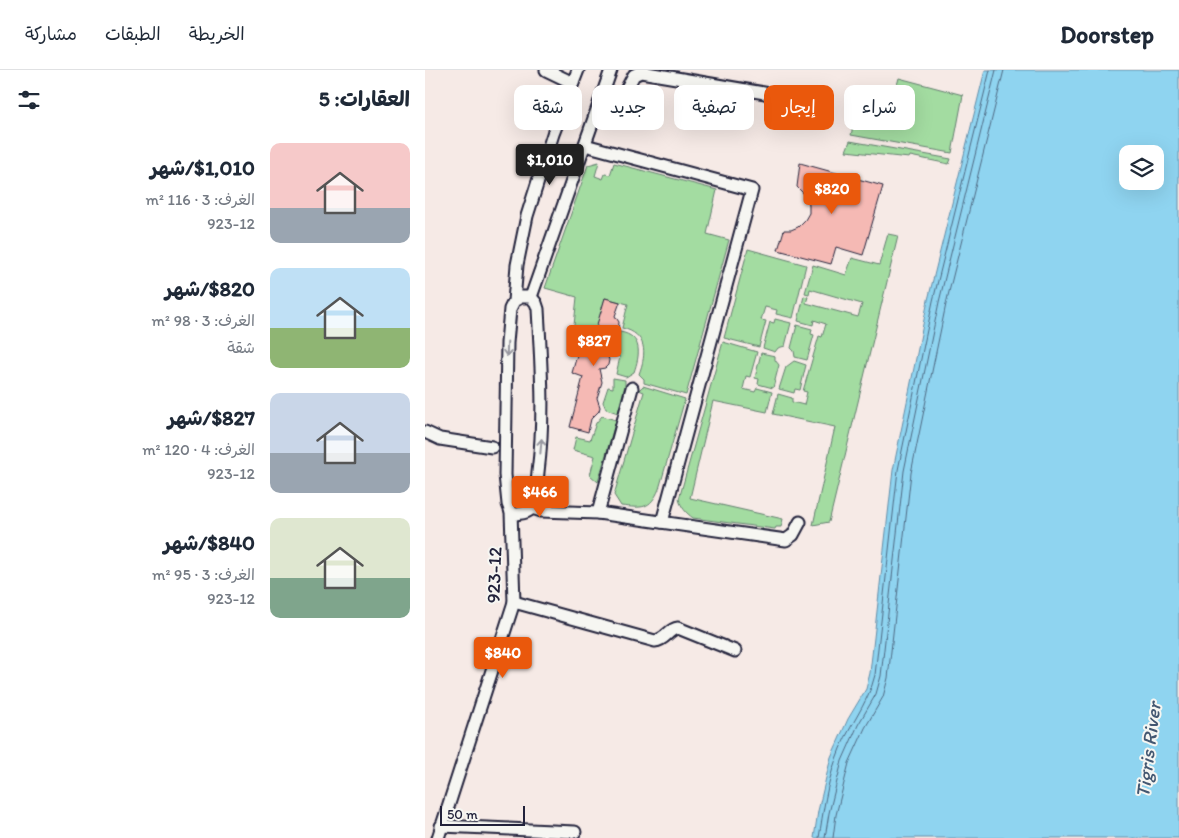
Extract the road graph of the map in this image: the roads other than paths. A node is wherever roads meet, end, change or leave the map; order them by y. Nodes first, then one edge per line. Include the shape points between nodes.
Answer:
1 (546, 70) edge
2 (578, 70) edge
3 (611, 70) edge
4 (573, 83) junction
5 (606, 85) edge
6 (629, 85) edge
7 (764, 93) edge
8 (592, 124) edge
9 (585, 145) junction
10 (531, 298) junction
11 (514, 301) junction
12 (632, 388) dead end
13 (425, 432) edge
14 (491, 447) dead end
15 (532, 508) junction
16 (511, 512) junction
17 (598, 513) junction
18 (662, 522) junction
19 (800, 522) dead end
20 (514, 602) junction
21 (735, 651) dead end
22 (439, 832) edge
23 (575, 832) dead end

1 - 4 street
2 - 4 street, 923-12
3 - 5 street
4 - 11 street, 923-12 via 527,216
6 - 7 street via 634,75 641,72
8 - 9 street
9 - 10 street
9 - 18 street via 752,190
10 - 11 street via 521,297
15 -> 10 street via 542,443 543,392 538,309
11 -> 16 street, 923-12 via 510,309 507,343 505,443 505,475
12 - 17 street
13 - 14 street via 439,439
15 - 16 street via 522,514
15 - 17 street
16 - 20 street, 923-12
17 - 18 street
18 - 19 street via 786,540
20 - 21 street via 655,641 678,628
20 - 22 street, 923-12
22 - 23 street

